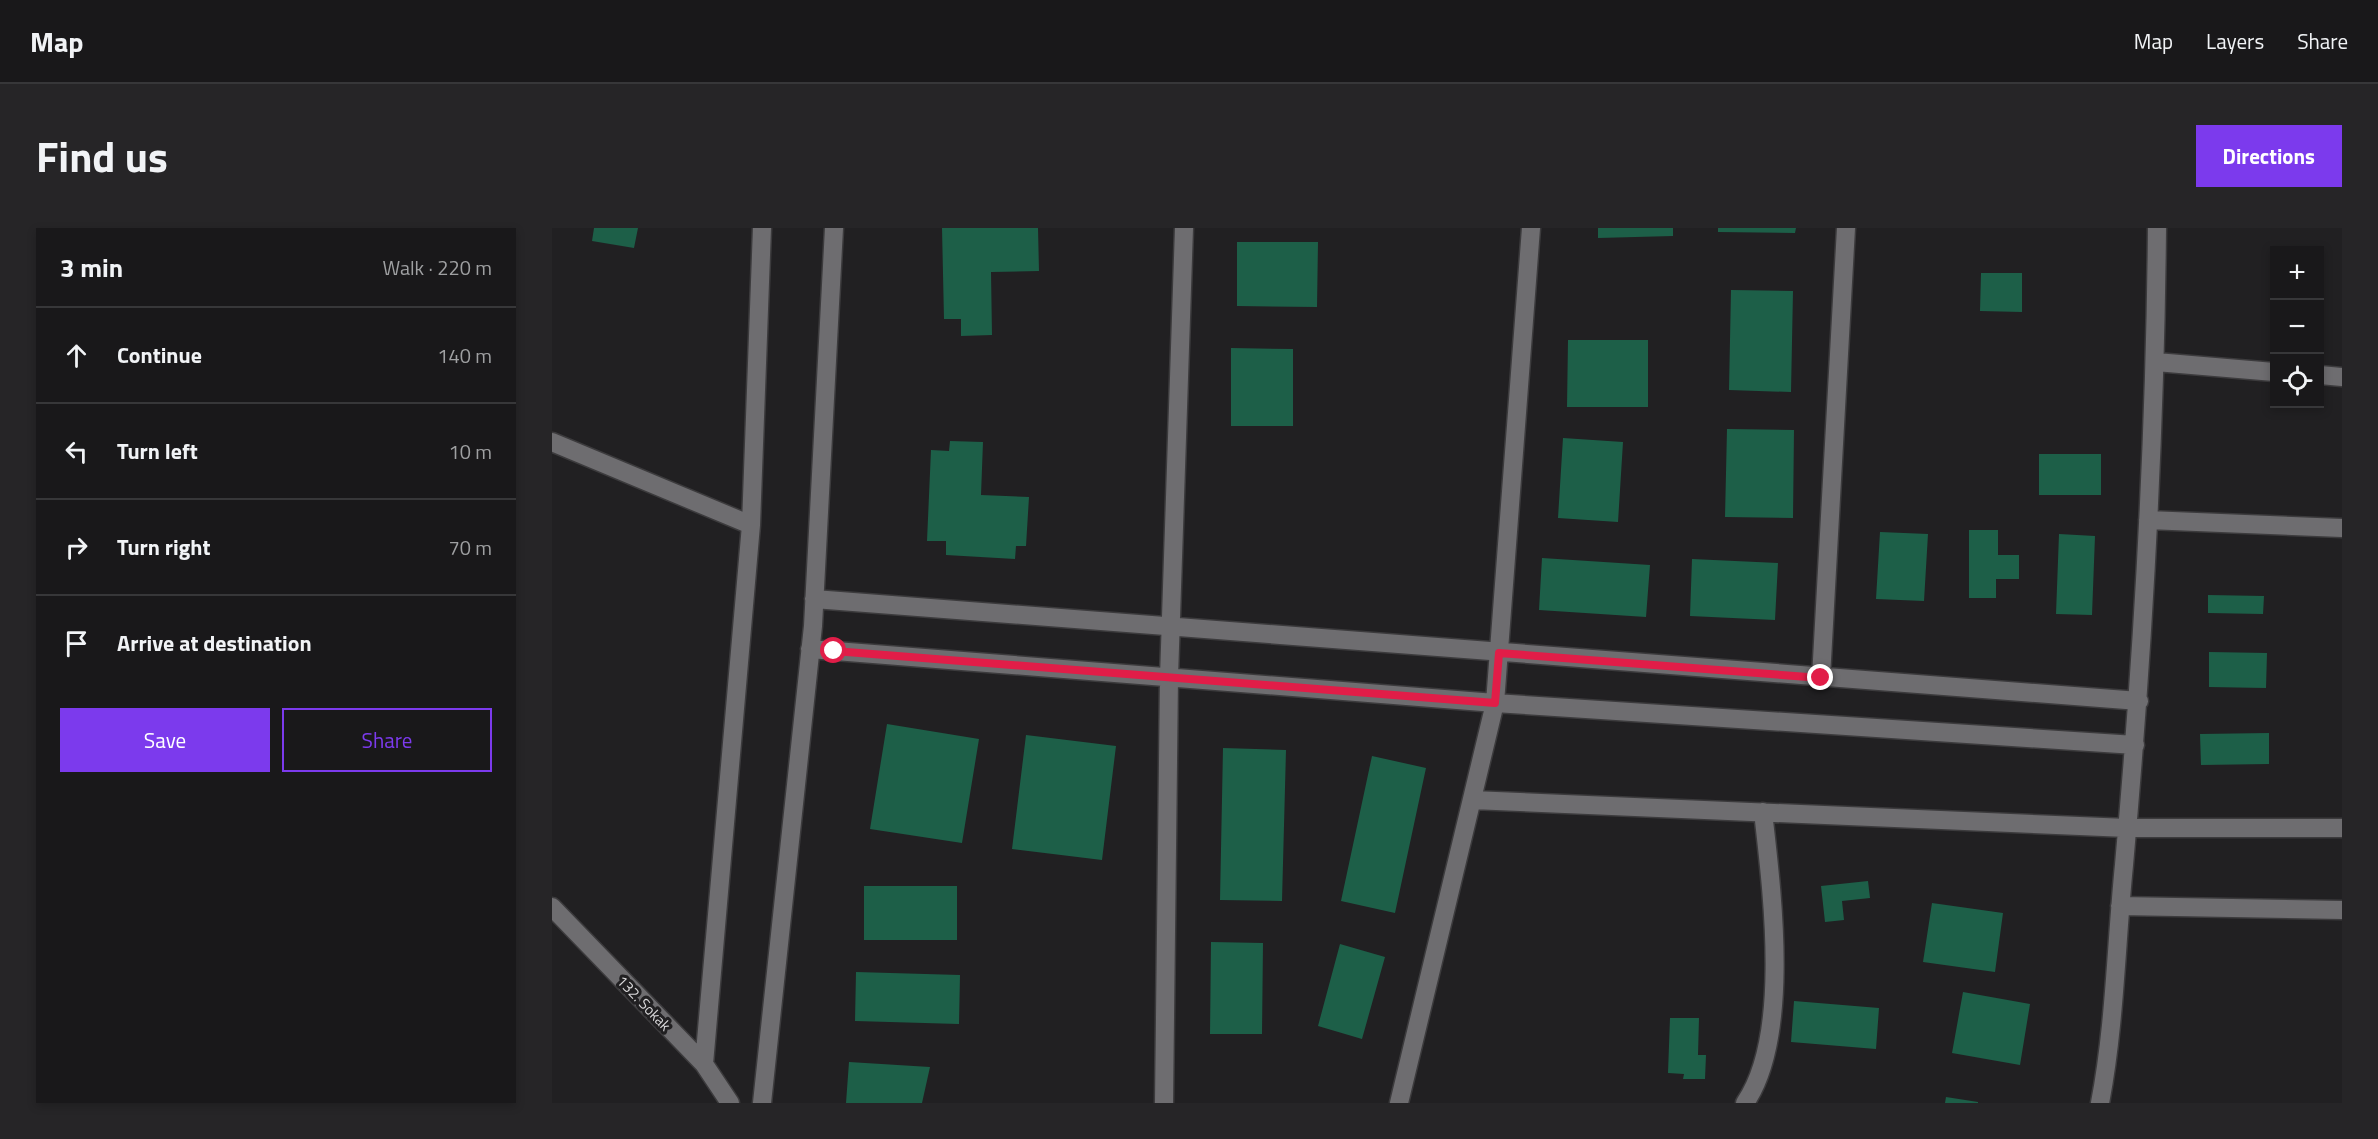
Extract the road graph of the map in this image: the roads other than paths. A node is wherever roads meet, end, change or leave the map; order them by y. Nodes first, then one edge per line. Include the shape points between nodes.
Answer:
1 (762, 228) edge
2 (834, 228) edge
3 (1184, 228) edge
4 (1531, 228) edge
5 (1846, 228) edge
6 (2157, 228) edge
7 (2156, 362) junction
8 (2270, 372) edge
9 (2324, 375) edge
10 (2342, 377) edge
11 (552, 442) edge
12 (2148, 520) junction
13 (751, 525) junction
14 (2342, 528) edge
15 (814, 599) junction
16 (1170, 627) junction
17 (810, 649) junction
18 (1499, 653) junction
19 (1169, 677) junction
20 (1821, 678) junction
21 (2139, 701) junction
22 (1495, 703) junction
23 (2135, 745) junction
24 (1472, 800) junction
25 (1763, 813) junction
26 (2127, 828) junction
27 (2342, 828) edge
28 (2120, 906) junction
29 (552, 907) edge
30 (2342, 910) edge
31 (704, 1064) junction
32 (730, 1103) edge
33 (762, 1103) edge
34 (1164, 1103) edge
35 (1399, 1103) edge
36 (1746, 1103) edge
37 (2100, 1103) edge

1 - 13 street
2 - 15 street
3 - 16 street
4 - 18 street
5 - 20 street
6 - 7 street
7 - 8 street
7 - 12 street
9 - 10 street
11 - 13 street
12 - 14 street
12 - 21 street
13 - 31 street
15 - 16 street
15 - 17 street
16 - 18 street
16 - 19 street
17 - 19 street
17 - 33 street
18 - 20 street
18 - 22 street
19 - 22 street
19 - 34 street
20 - 21 street
21 - 23 street
22 - 23 street
22 - 24 street
23 - 26 street
24 - 25 street
24 - 35 street
25 - 26 street
25 - 36 street via 1773,902 1772,1002 1768,1054
26 - 27 street
26 - 28 street
28 - 30 street
28 - 37 street via 2109,1055
29 - 31 street, 132. Sokak
31 - 32 street, 132. Sokak

